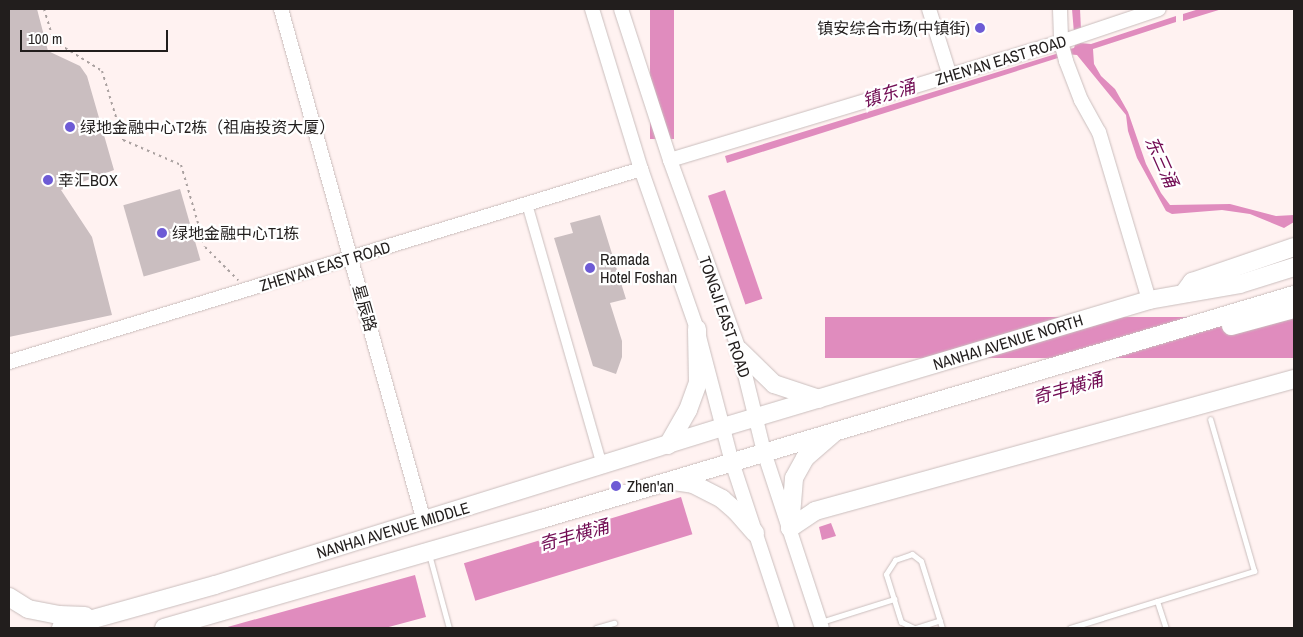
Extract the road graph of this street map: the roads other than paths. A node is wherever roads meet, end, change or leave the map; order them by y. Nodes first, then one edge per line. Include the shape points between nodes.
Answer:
1 (281, 9) edge
2 (592, 9) edge
3 (621, 9) edge
4 (929, 9) edge
5 (1060, 9) edge
6 (1159, 9) edge
7 (1061, 42) junction
8 (950, 76) junction
9 (670, 160) junction
10 (641, 169) junction
11 (527, 204) junction
12 (1294, 247) edge
13 (351, 258) junction
14 (1294, 267) edge
15 (1184, 294) junction
16 (1294, 295) edge
17 (1149, 300) junction
18 (1294, 309) edge
19 (697, 329) junction
20 (1157, 335) junction
21 (739, 350) junction
22 (9, 362) edge
23 (1294, 379) edge
24 (820, 399) junction
25 (756, 417) junction
26 (1210, 419) dead end
27 (723, 427) junction
28 (838, 430) junction
29 (668, 445) junction
30 (764, 452) junction
31 (732, 462) junction
32 (602, 466) junction
33 (671, 480) junction
34 (424, 521) junction
35 (790, 528) junction
36 (755, 533) junction
37 (428, 551) junction
38 (235, 579) junction
39 (9, 598) edge
40 (894, 599) junction
41 (1157, 601) junction
42 (236, 608) junction
43 (103, 616) junction
44 (940, 620) junction
45 (614, 623) dead end
46 (821, 625) edge
47 (61, 628) edge
48 (164, 628) edge
49 (449, 628) edge
50 (596, 628) edge
51 (787, 628) edge
52 (915, 628) edge
53 (942, 628) edge
54 (1070, 628) edge
55 (1166, 628) edge

1 - 13 street, 星辰路
2 - 10 street, TONGJI EAST ROAD
3 - 9 street, TONGJI EAST ROAD
4 - 8 street
5 - 7 street
6 - 7 street, ZHEN'AN EAST ROAD
7 - 8 street, ZHEN'AN EAST ROAD
7 - 17 street via 1081,100 1099,132
8 - 9 street, ZHEN'AN EAST ROAD
9 - 21 street, TONGJI EAST ROAD
10 - 11 street, ZHEN'AN EAST ROAD
10 - 19 street, TONGJI EAST ROAD
11 - 13 street, ZHEN'AN EAST ROAD
11 - 32 street
12 - 15 highway via 1192,282
13 - 22 street, ZHEN'AN EAST ROAD
13 - 34 street, 星辰路
14 - 15 highway, NANHAI AVENUE NORTH via 1240,284
15 - 17 highway, NANHAI AVENUE NORTH
16 - 20 highway
17 - 24 highway, NANHAI AVENUE NORTH
18 - 20 highway via 1180,339
19 - 27 street, TONGJI EAST ROAD
19 - 29 highway via 698,382 688,410
20 - 28 highway
21 - 24 highway via 774,384
21 - 25 street, TONGJI EAST ROAD
23 - 35 highway via 815,511
24 - 25 highway, NANHAI AVENUE NORTH
25 - 27 highway, NANHAI AVENUE NORTH
25 - 30 street, TONGJI EAST ROAD
26 - 41 lane via 1254,571
27 - 29 highway, NANHAI AVENUE MIDDLE
27 - 31 street, TONGJI EAST ROAD
28 - 30 highway
28 - 35 highway via 805,458 794,478
29 - 32 highway, NANHAI AVENUE MIDDLE
30 - 31 highway
30 - 35 street, TONGJI EAST ROAD
31 - 33 highway, NANHAI AVENUE MIDDLE
31 - 36 street, TONGJI EAST ROAD
32 - 34 highway, NANHAI AVENUE MIDDLE
33 - 36 highway via 693,484 722,499
33 - 37 highway, NANHAI AVENUE MIDDLE
34 - 38 highway, NANHAI AVENUE MIDDLE
35 - 46 street, TONGJI EAST ROAD
36 - 51 street, TONGJI EAST ROAD
37 - 42 highway, NANHAI AVENUE MIDDLE
37 - 49 lane
38 - 42 highway via 231,588
38 - 43 highway, NANHAI AVENUE MIDDLE
39 - 43 highway via 28,609 59,615
40 - 44 lane via 886,574 894,560 912,554 921,561
40 - 46 lane
40 - 52 lane via 902,622
41 - 54 lane
41 - 55 lane
42 - 48 highway, NANHAI AVENUE MIDDLE
43 - 47 highway, NANHAI AVENUE MIDDLE
44 - 52 lane
44 - 53 lane
45 - 50 lane

